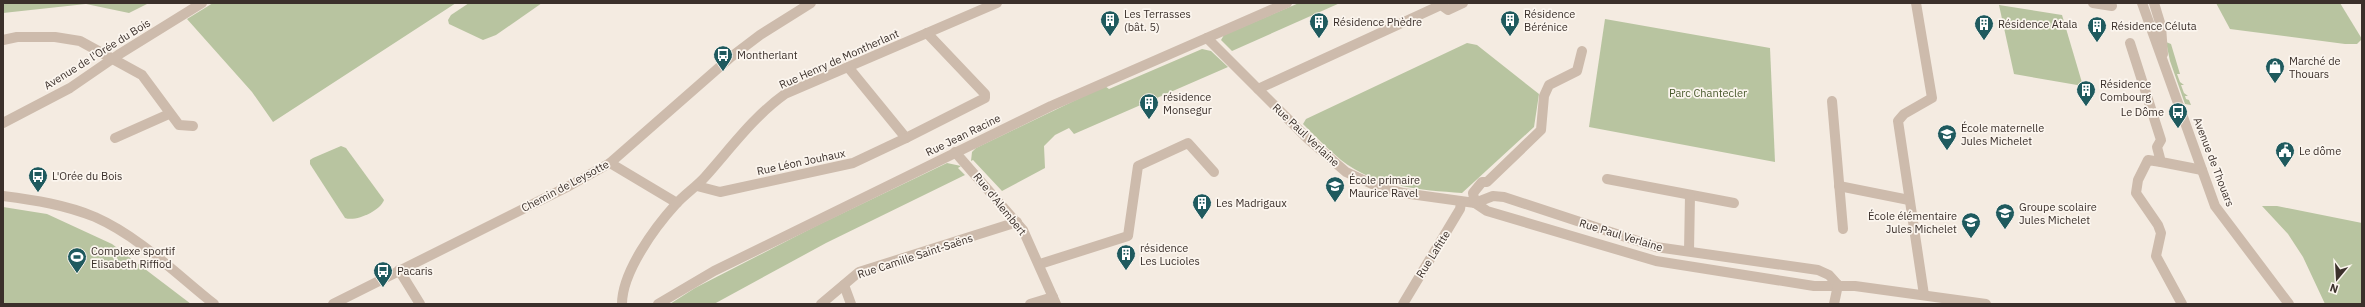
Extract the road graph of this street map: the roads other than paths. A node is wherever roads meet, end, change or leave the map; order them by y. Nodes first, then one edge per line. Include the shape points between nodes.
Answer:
1 (202, 3) edge
2 (812, 3) edge
3 (997, 3) edge
4 (1287, 3) edge
5 (1463, 3) edge
6 (1916, 3) edge
7 (2093, 3) edge
8 (2111, 3) edge
9 (2142, 3) edge
10 (2154, 3) edge
11 (927, 33) junction
12 (1207, 38) junction
13 (3, 40) edge
14 (2130, 43) dead end
15 (1582, 51) dead end
16 (114, 58) junction
17 (2163, 58) junction
18 (848, 67) junction
19 (1258, 89) junction
20 (1832, 101) dead end
21 (169, 114) junction
22 (3, 123) edge
23 (193, 126) dead end
24 (115, 138) dead end
25 (906, 138) junction
26 (955, 152) junction
27 (2161, 162) junction
28 (610, 163) junction
29 (2202, 170) junction
30 (1214, 172) dead end
31 (1607, 179) dead end
32 (1487, 182) junction
33 (697, 186) junction
34 (1839, 186) junction
35 (1690, 195) junction
36 (3, 196) edge
37 (1493, 196) junction
38 (1909, 200) junction
39 (677, 203) junction
40 (1461, 203) junction
41 (1475, 203) junction
42 (1734, 203) dead end
43 (1017, 222) junction
44 (1843, 229) dead end
45 (1688, 251) junction
46 (1040, 264) junction
47 (399, 270) junction
48 (844, 285) junction
49 (1838, 285) junction
50 (1924, 295) junction
51 (1055, 300) edge
52 (214, 304) edge
53 (333, 304) edge
54 (420, 304) edge
55 (622, 304) edge
56 (658, 304) edge
57 (821, 304) edge
58 (851, 304) edge
59 (1030, 304) edge
60 (1403, 304) edge
61 (1834, 304) edge
62 (1986, 304) edge
63 (2182, 304) edge
64 (2289, 304) edge

1 - 16 street, Avenue de l'Orée du Bois
2 - 28 street, Chemin de Leysotte via 760,35 731,57
3 - 11 street, Rue Henry de Montherlant
4 - 12 street, Rue Jean Racine
5 - 19 street via 1448,10 1442,5
6 - 38 street via 1932,98 1904,114 1898,121
7 - 8 street via 2112,6
9 - 17 street, Avenue de Thouars
10 - 17 street, Avenue de Thouars via 2161,26
11 - 18 street, Rue Henry de Montherlant
11 - 25 street, Rue Léon Jouhaux via 986,94 985,98
12 - 19 street, Rue Paul Verlaine
12 - 26 street, Rue Jean Racine via 1083,91
13 - 16 street via 17,37 55,37 80,41
14 - 27 street via 2161,140 2157,147
15 - 32 street via 1577,71 1549,85 1544,96 1541,130
16 - 21 street via 142,75
16 - 22 street, Avenue de l'Orée du Bois via 70,88
17 - 29 street, Avenue de Thouars
18 - 25 street
18 - 33 street, Rue Henry de Montherlant via 785,94 770,104
19 - 40 street, Rue Paul Verlaine via 1308,140 1346,172 1403,194
20 - 34 street
21 - 23 street via 179,125
21 - 24 street
25 - 33 street, Rue Léon Jouhaux via 853,163 720,192
26 - 43 street, Rue d'Alembert
26 - 56 street, Rue Jean Racine via 714,271
27 - 29 street
27 - 63 street via 2148,160 2138,180 2136,193 2158,225 2161,233 2156,256
28 - 39 street
28 - 47 street, Chemin de Leysotte via 570,186
29 - 64 street, Avenue de Thouars via 2215,206
30 - 46 street via 1188,143 1138,166 1128,236
31 - 35 street
32 - 37 street
32 - 41 street via 1482,182 1472,193
33 - 39 street, Rue Henry de Montherlant
34 - 38 street
34 - 44 street
35 - 42 street
35 - 45 street
36 - 52 street via 55,204 81,211 109,223
37 - 41 street, Rue Paul Verlaine
37 - 45 street, Rue Paul Verlaine via 1520,202 1656,247
38 - 50 street
39 - 55 street, Rue Henry de Montherlant via 645,247 622,289
40 - 41 street, Rue Paul Verlaine
40 - 60 street, Rue Lafitte via 1460,209
41 - 49 street, Rue Paul Verlaine via 1487,211 1656,261 1814,286
43 - 46 street, Rue d'Alembert
43 - 48 street, Rue Camille Saint-Saëns via 859,272
45 - 49 street, Rue Paul Verlaine via 1805,267 1829,275
46 - 51 street, Rue d'Alembert
47 - 53 street, Chemin de Leysotte
47 - 54 street
48 - 57 street, Rue Camille Saint-Saëns
48 - 58 street
49 - 50 street, Rue Paul Verlaine
49 - 61 street
50 - 62 street, Rue Paul Verlaine
51 - 59 street

